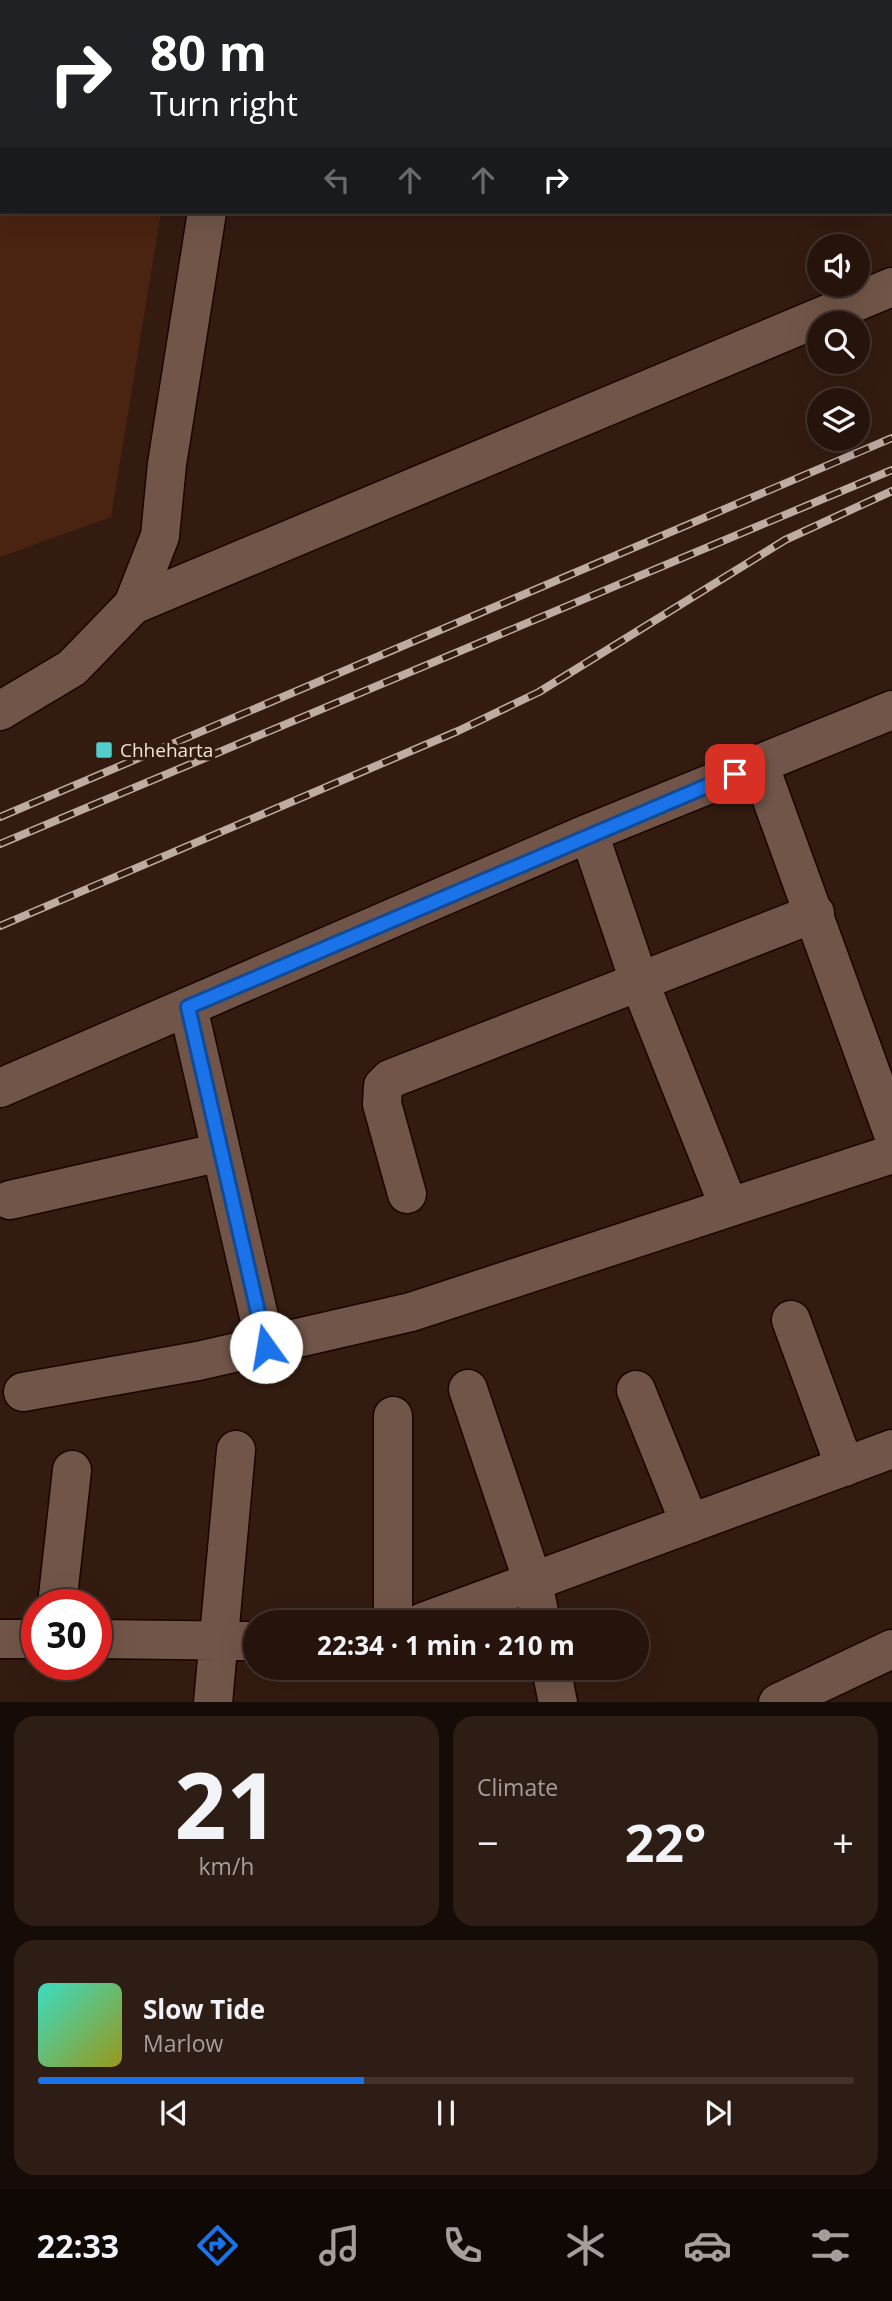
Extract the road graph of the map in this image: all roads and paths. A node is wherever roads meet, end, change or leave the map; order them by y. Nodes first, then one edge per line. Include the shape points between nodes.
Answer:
1 (207, 214) edge
2 (892, 287) edge
3 (133, 605) junction
4 (0, 711) edge
5 (883, 722) edge
6 (759, 764) junction
7 (589, 833) junction
8 (815, 914) junction
9 (639, 981) junction
10 (188, 1007) junction
11 (0, 1088) edge
12 (892, 1131) edge
13 (220, 1152) junction
14 (892, 1154) edge
15 (407, 1194) dead end
16 (10, 1200) dead end
17 (729, 1207) junction
18 (791, 1320) dead end
19 (266, 1347) junction
20 (468, 1390) dead end
21 (636, 1390) dead end
22 (23, 1392) dead end
23 (393, 1416) dead end
24 (892, 1449) edge
25 (236, 1450) dead end
26 (845, 1467) junction
27 (72, 1469) dead end
28 (690, 1524) junction
29 (533, 1582) junction
30 (59, 1589) edge
31 (393, 1610) edge
32 (456, 1610) edge
33 (539, 1610) edge
34 (0, 1639) edge
35 (21, 1639) edge
36 (112, 1639) edge
37 (237, 1640) edge
38 (892, 1649) edge
39 (553, 1680) edge
40 (213, 1702) edge
41 (558, 1702) edge
42 (780, 1702) edge

1 - 3 street via 160,536
2 - 3 street
3 - 4 street via 72,668
5 - 6 street
6 - 7 street
6 - 8 street
7 - 9 street
7 - 10 street
8 - 9 street
8 - 12 street
9 - 15 street via 390,1079 383,1086 382,1104
9 - 17 street
10 - 11 street
10 - 13 street
13 - 16 street
13 - 19 street
14 - 17 street
17 - 19 street via 411,1312
18 - 26 street
19 - 22 street
20 - 29 street
21 - 28 street
23 - 31 street
24 - 26 street
25 - 37 street
26 - 28 street
27 - 30 street
28 - 29 street
29 - 32 street
29 - 33 street
34 - 35 street
36 - 37 street
37 - 40 street
38 - 42 street
39 - 41 street

